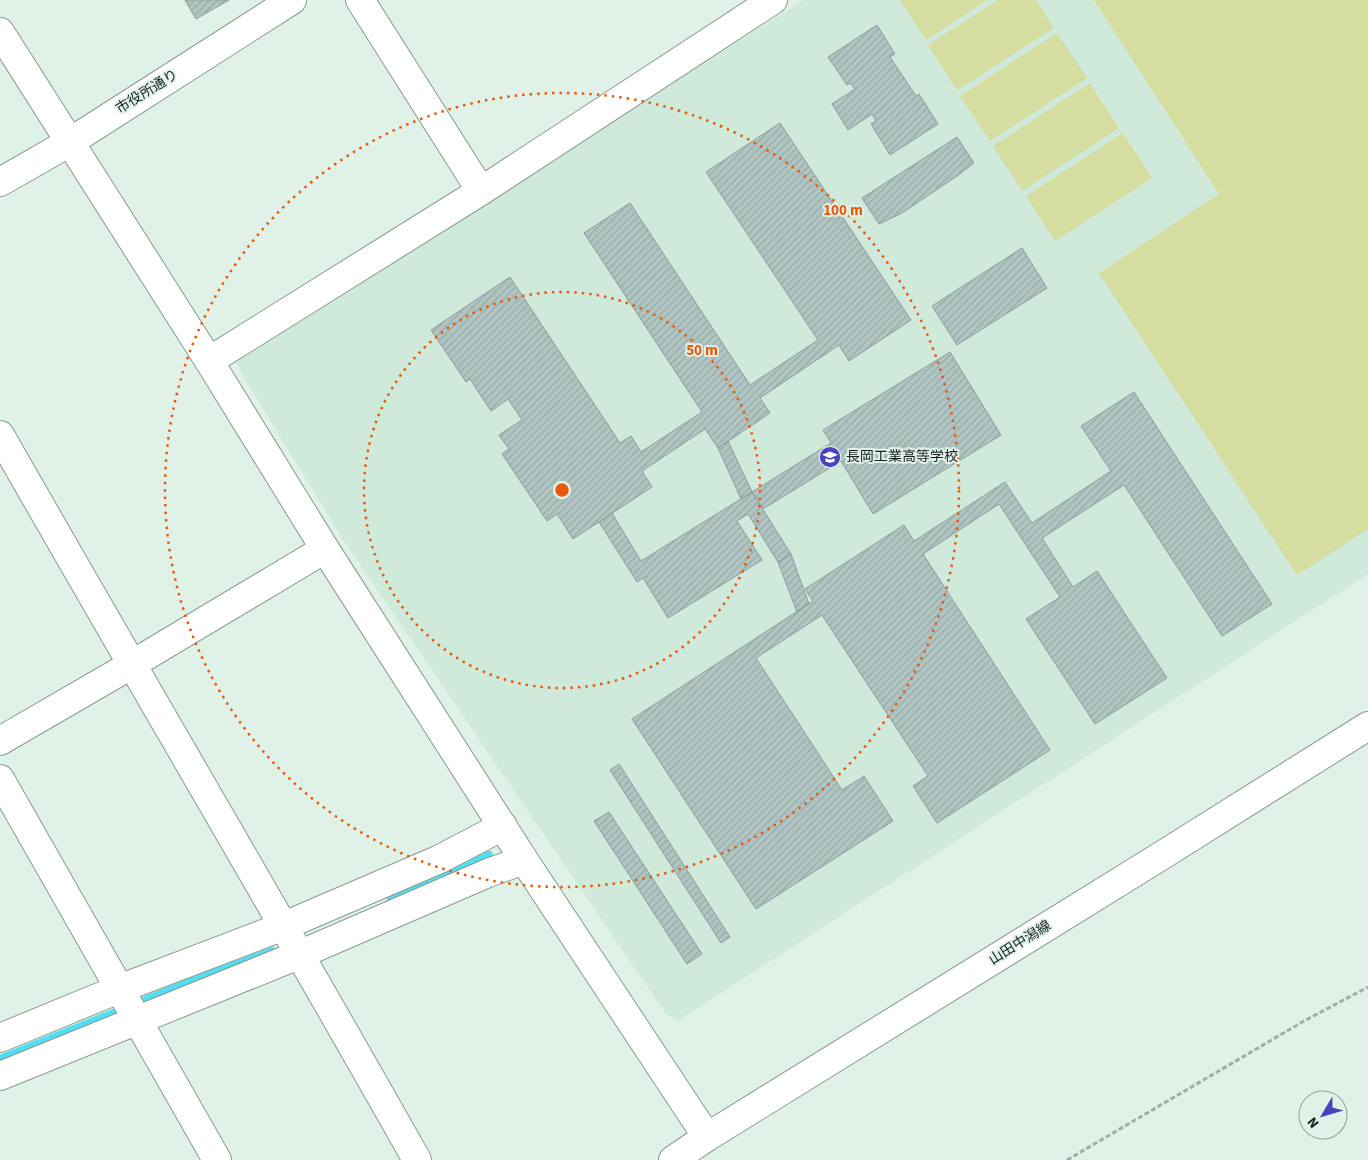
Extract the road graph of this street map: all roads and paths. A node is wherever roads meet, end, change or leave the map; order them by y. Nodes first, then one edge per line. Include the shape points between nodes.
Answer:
1 (292, 0) edge
2 (360, 0) edge
3 (773, 0) edge
4 (0, 32) edge
5 (70, 142) junction
6 (0, 182) edge
7 (481, 191) junction
8 (209, 361) junction
9 (0, 434) edge
10 (326, 549) junction
11 (131, 665) junction
12 (1368, 726) edge
13 (0, 741) edge
14 (0, 779) edge
15 (503, 826) junction
16 (524, 860) junction
17 (284, 926) junction
18 (301, 954) junction
19 (1368, 987) edge
20 (119, 989) junction
21 (137, 1020) junction
22 (0, 1038) edge
23 (0, 1076) edge
24 (707, 1137) junction
25 (217, 1160) edge
26 (417, 1160) edge
27 (673, 1160) edge
28 (1067, 1160) edge

1 - 5 street, 市役所通り
2 - 7 street
3 - 7 street
4 - 5 street
5 - 6 street, 市役所通り
5 - 8 street
7 - 8 street
8 - 10 street
9 - 11 street
10 - 11 street
10 - 15 street
11 - 13 street
11 - 17 street
12 - 24 street, 山田中潟線
14 - 20 street
15 - 16 street
15 - 17 street via 440,859
16 - 18 street
16 - 24 street
17 - 18 street
17 - 20 street
18 - 21 street
18 - 26 street
19 - 28 path
20 - 21 street
20 - 22 street
21 - 23 street
21 - 25 street
24 - 27 street, 山田中潟線

